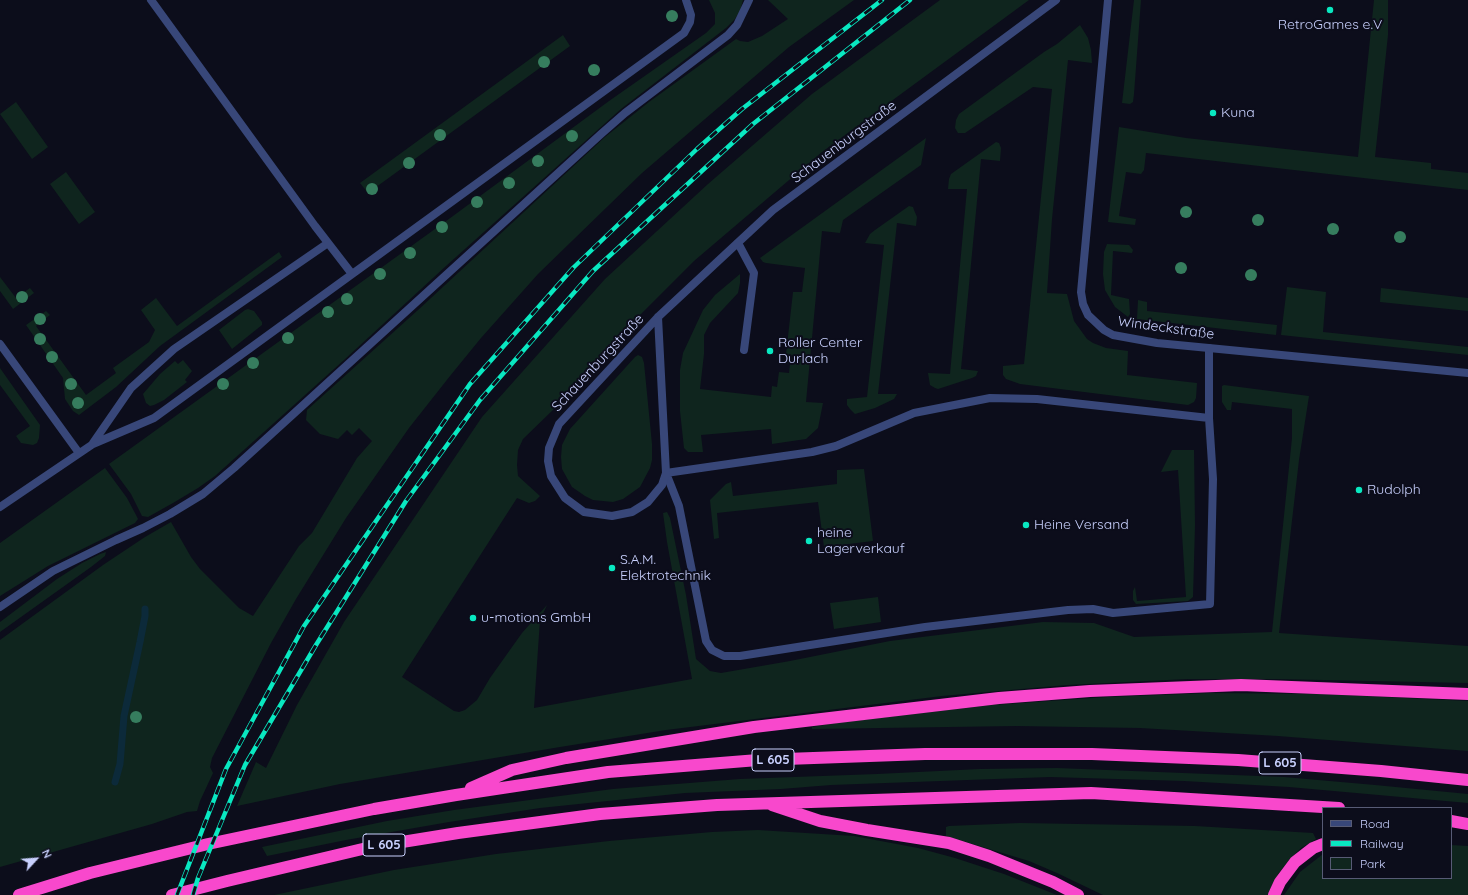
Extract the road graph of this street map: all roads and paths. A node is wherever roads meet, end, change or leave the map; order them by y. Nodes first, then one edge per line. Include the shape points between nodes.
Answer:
1 (151, 0) edge
2 (686, 0) edge
3 (749, 0) edge
4 (1056, 0) edge
5 (1108, 0) edge
6 (328, 243) junction
7 (738, 243) junction
8 (352, 274) junction
9 (658, 317) junction
10 (0, 344) edge
11 (1209, 348) junction
12 (744, 350) dead end
13 (1468, 373) edge
14 (1209, 418) junction
15 (93, 444) junction
16 (79, 453) junction
17 (666, 474) junction
18 (0, 507) edge
19 (0, 607) edge
20 (1468, 694) edge
21 (1468, 780) edge
22 (456, 795) junction
23 (766, 803) junction
24 (1322, 807) edge
25 (1452, 822) edge
26 (1468, 825) edge
27 (1452, 826) edge
28 (1322, 844) edge
29 (19, 895) edge
30 (172, 895) edge
31 (1078, 895) edge
32 (1274, 895) edge

1 - 6 street
2 - 8 street via 690,22 684,33
3 - 19 street via 737,25 728,35 625,113 203,494 143,528 53,571
4 - 7 street, Schauenburgstraße via 773,210
5 - 11 street, Windeckstraße via 1082,275 1083,304 1088,315 1113,335 1157,343
6 - 8 street
6 - 15 street via 174,349 131,388
7 - 9 street, Schauenburgstraße
7 - 12 street via 754,273
8 - 15 street via 154,418
9 - 17 street, Schauenburgstraße
9 - 17 street, Schauenburgstraße via 559,424 549,448 548,461 551,476 565,498 584,512 612,516 632,512 648,502 662,485
10 - 16 street
11 - 13 street, Windeckstraße
11 - 14 street
14 - 17 street via 1037,400 990,398 914,413 836,446 812,452
14 - 17 street via 1213,479 1210,604 1113,613 1093,609 1068,610 925,627 740,656 724,656 712,650 706,641 679,506
15 - 16 street
16 - 18 street
20 - 22 highway via 1241,685 1090,691 999,698 754,727 566,758 512,770
21 - 22 highway, L 605 via 1238,760 1092,754 925,754 758,760 608,772
22 - 29 highway, L 605 via 374,809 208,844 90,873
23 - 24 highway, L 605 via 1091,793
23 - 30 highway, L 605 via 600,814 450,834 371,847
23 - 31 highway via 820,821 949,843 989,856
25 - 26 highway
26 - 27 highway
28 - 32 highway via 1295,862

